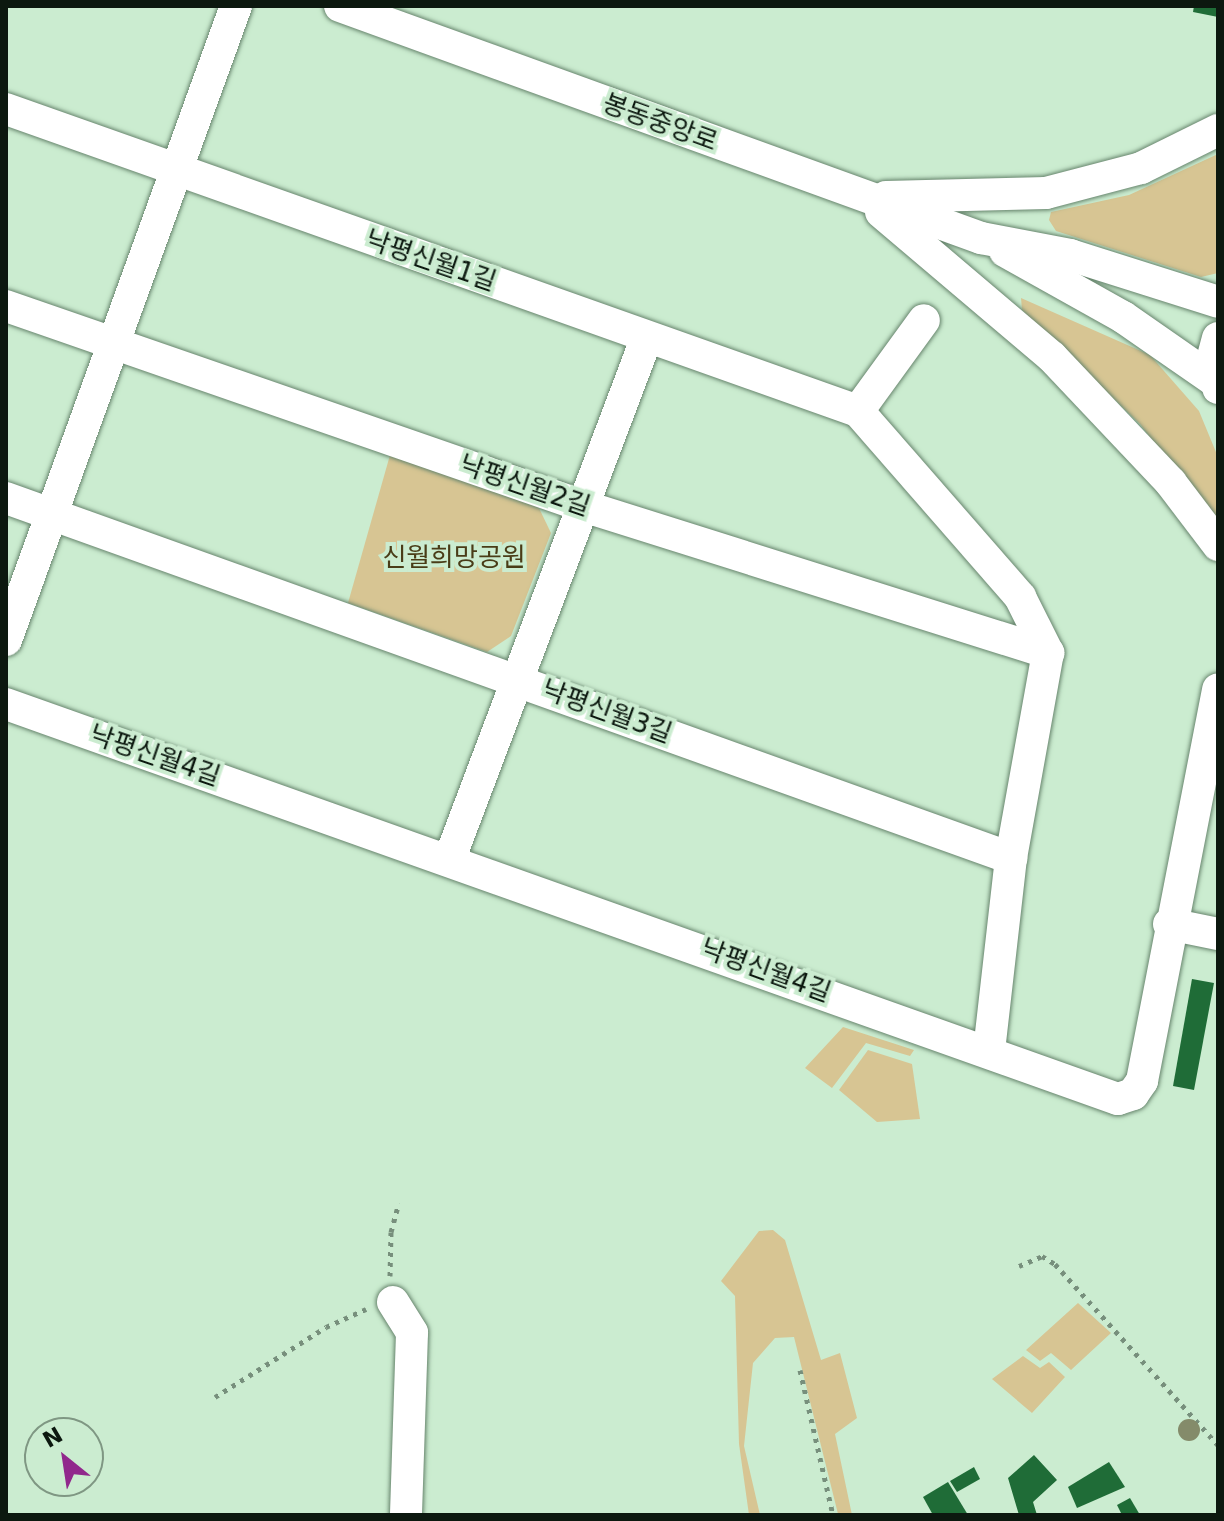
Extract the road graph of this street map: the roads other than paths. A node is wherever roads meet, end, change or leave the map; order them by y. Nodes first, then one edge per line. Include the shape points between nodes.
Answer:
1 (236, 6) edge
2 (340, 6) edge
3 (6, 109) edge
4 (1218, 130) edge
5 (176, 172) junction
6 (863, 198) junction
7 (981, 238) junction
8 (1218, 302) edge
9 (6, 306) edge
10 (924, 320) dead end
11 (647, 337) junction
12 (1218, 338) edge
13 (113, 346) junction
14 (1216, 384) edge
15 (858, 411) junction
16 (6, 498) edge
17 (583, 506) junction
18 (51, 515) junction
19 (1218, 545) edge
20 (6, 640) edge
21 (1048, 653) junction
22 (517, 680) junction
23 (1218, 689) edge
24 (6, 704) edge
25 (450, 858) junction
26 (1011, 858) junction
27 (1169, 924) junction
28 (1218, 934) edge
29 (989, 1051) junction
30 (393, 1302) road end
31 (406, 1515) edge

1 - 5 street
2 - 6 street, 봉동중앙로
3 - 5 street, 낙평신월1길
4 - 6 street via 1141,168 1046,193
5 - 11 street, 낙평신월1길
5 - 13 street
6 - 7 street, 봉동중앙로
6 - 19 street via 1052,357 1171,483
7 - 8 street, 봉동중앙로 via 1070,255
7 - 14 street, 봉동중앙로 via 1123,317
9 - 13 street, 낙평신월2길
10 - 15 street
11 - 15 street, 낙평신월1길
11 - 17 street
12 - 14 street, 봉동중앙로
13 - 17 street, 낙평신월2길
13 - 18 street
15 - 21 street via 1020,597
16 - 18 street, 낙평신월3길
17 - 21 street, 낙평신월2길
17 - 22 street
18 - 20 street
18 - 22 street, 낙평신월3길
21 - 26 street
22 - 25 street
22 - 26 street, 낙평신월3길
23 - 27 street, 낙평신월4길
24 - 25 street, 낙평신월4길
25 - 29 street, 낙평신월4길
26 - 29 street
27 - 28 street
27 - 29 street, 낙평신월4길 via 1142,1081 1133,1094 1118,1099
30 - 31 street via 412,1333

